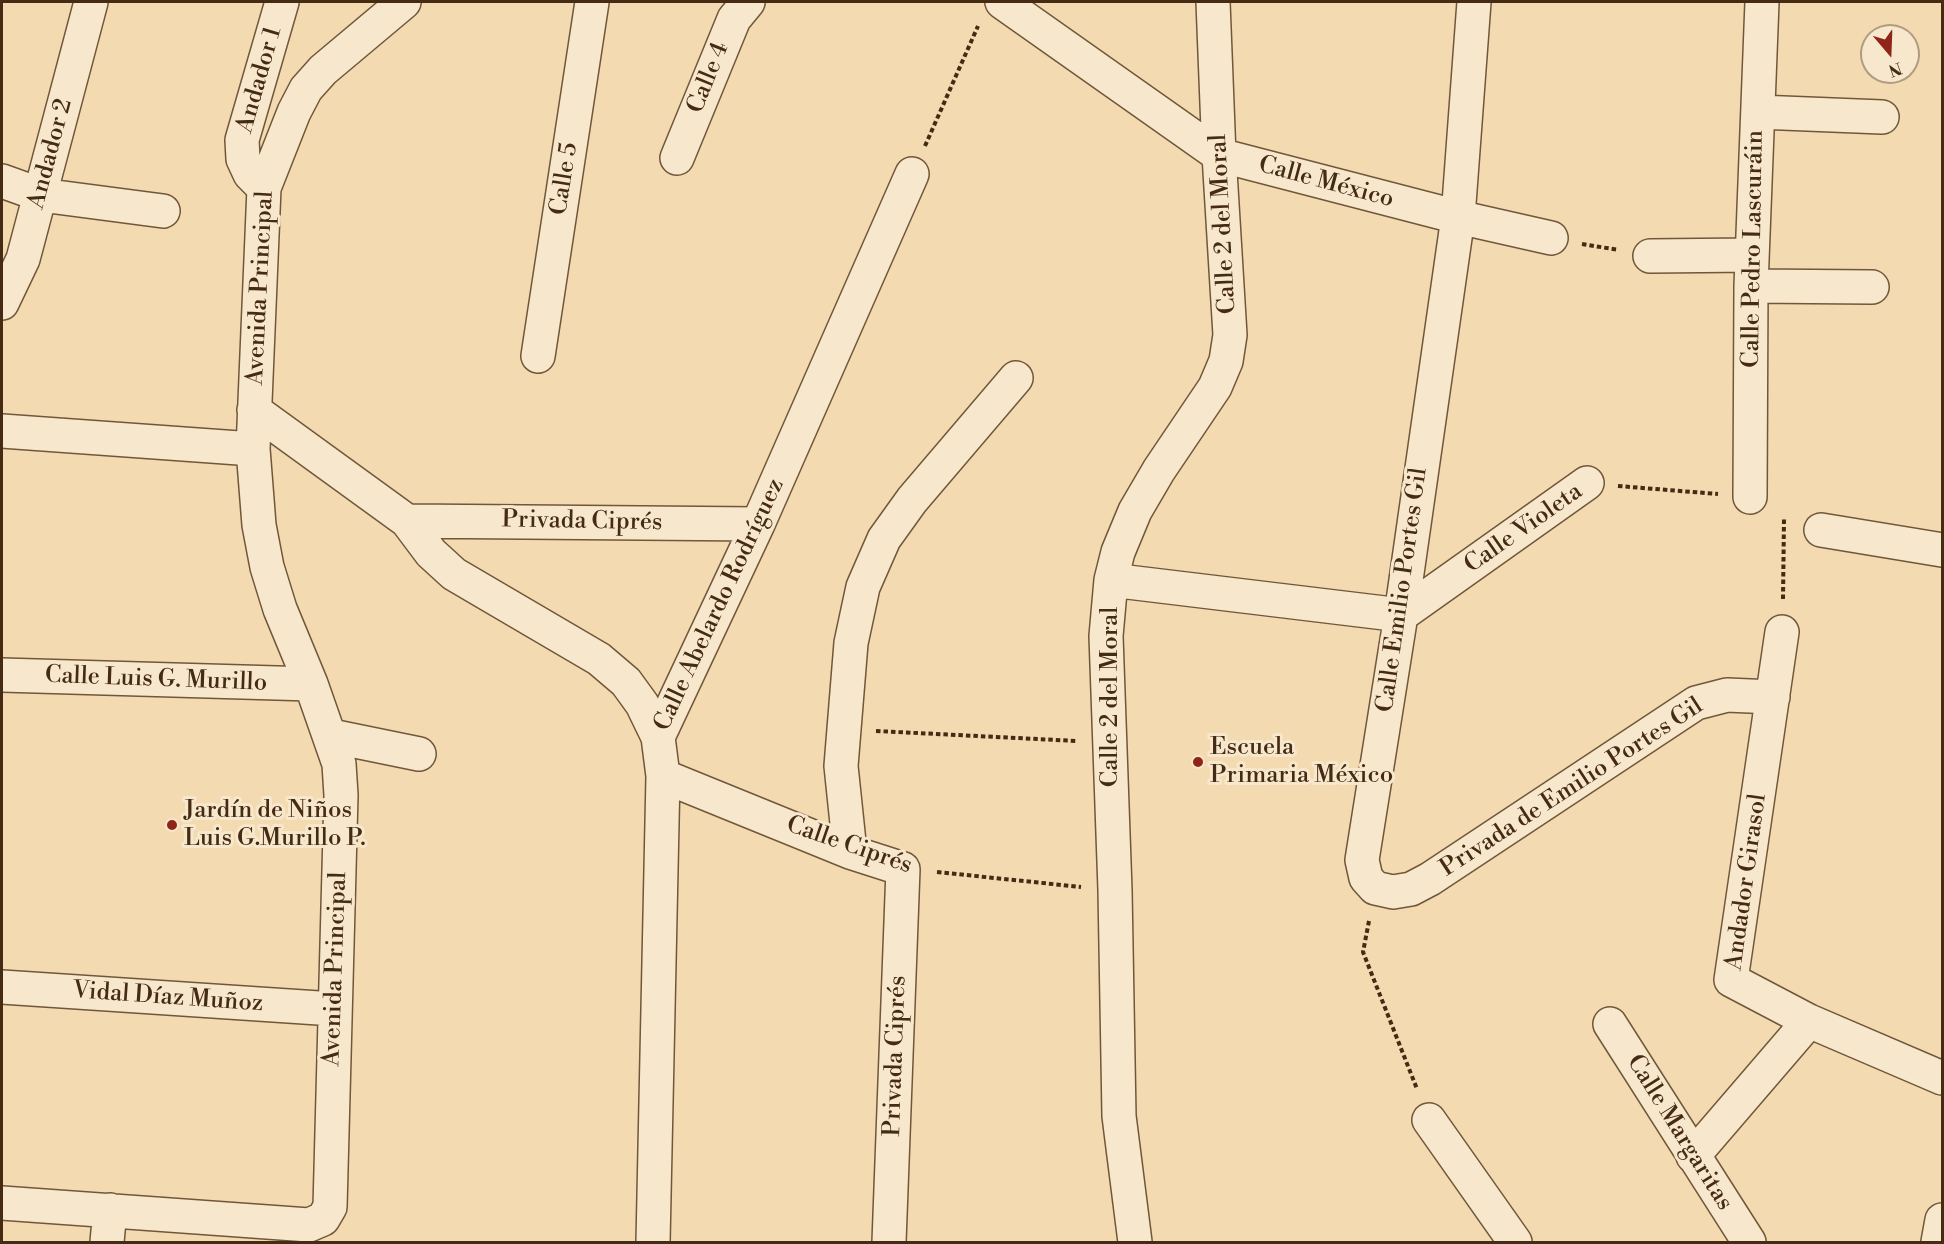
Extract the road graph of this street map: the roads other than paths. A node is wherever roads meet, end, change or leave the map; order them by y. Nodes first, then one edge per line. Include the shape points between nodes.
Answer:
1 (91, 2) edge
2 (282, 2) edge
3 (404, 2) edge
4 (592, 2) edge
5 (748, 2) edge
6 (1213, 2) edge
7 (1474, 2) edge
8 (1762, 2) edge
9 (991, 12) edge
10 (1758, 112) junction
11 (1882, 117) dead end
12 (1219, 155) junction
13 (676, 158) dead end
14 (912, 174) road end
15 (2, 181) edge
16 (264, 188) junction
17 (41, 195) junction
18 (163, 211) dead end
19 (1458, 217) junction
20 (1551, 238) road end
21 (1650, 256) road end
22 (1752, 271) junction
23 (1872, 287) dead end
24 (2, 303) edge
25 (538, 356) dead end
26 (1016, 378) dead end
27 (254, 410) junction
28 (2, 431) edge
29 (253, 449) junction
30 (1587, 483) road end
31 (1749, 497) road end
32 (407, 520) junction
33 (758, 524) junction
34 (1821, 530) road end
35 (1942, 550) edge
36 (1111, 580) junction
37 (1401, 615) junction
38 (1782, 632) road end
39 (2, 675) edge
40 (312, 684) junction
41 (1773, 697) junction
42 (331, 736) junction
43 (658, 737) junction
44 (419, 754) dead end
45 (663, 776) junction
46 (850, 852) junction
47 (903, 869) joint
48 (1375, 888) joint
49 (2, 987) edge
50 (334, 1009) junction
51 (1809, 1021) junction
52 (1610, 1024) dead end
53 (1942, 1078) edge
54 (1429, 1120) road end
55 (1693, 1156) junction
56 (2, 1203) edge
57 (110, 1210) junction
58 (1942, 1220) edge
59 (107, 1242) edge
60 (653, 1242) edge
61 (889, 1242) edge
62 (1135, 1242) edge
63 (1515, 1242) edge
64 (1749, 1242) edge
65 (1938, 1242) edge

1 - 17 street, Andador 2
2 - 16 street, Andador 1 via 242,140 243,159 250,174
3 - 16 street, Avenida Principal via 306,88
4 - 25 street, Calle 5
5 - 13 street, Calle 4 via 734,19
6 - 12 street, Calle 2 del Moral
7 - 19 street, Calle Emilio Portes Gil
8 - 10 street, Calle Pedro Lascuráin
9 - 12 street, Calle México
10 - 11 street
10 - 22 street, Calle Pedro Lascuráin
12 - 19 street, Calle México
12 - 36 street, Calle 2 del Moral via 1230,335 1226,361 1215,387 1135,511
14 - 33 street, Calle Abelardo Rodríguez
15 - 17 street
16 - 27 street, Avenida Principal
17 - 18 street
17 - 24 street, Andador 2 via 23,259
19 - 20 street, Calle México
19 - 37 street, Calle Emilio Portes Gil
21 - 22 street
22 - 23 street
22 - 31 street, Calle Pedro Lascuráin
26 - 46 street via 912,500 884,539 862,587 851,643 841,766
27 - 29 street, Avenida Principal
27 - 32 street, Avenida Principal
28 - 29 street
29 - 40 street, Avenida Principal via 267,567
30 - 37 street, Calle Violeta
32 - 33 street, Privada Ciprés
32 - 43 street, Avenida Principal via 431,553 454,574 599,659 626,682
33 - 43 street, Calle Abelardo Rodríguez
34 - 35 street
36 - 37 street
36 - 62 street, Calle 2 del Moral via 1106,636 1119,1116
37 - 48 street, Calle Emilio Portes Gil via 1362,860 1366,878
38 - 41 street
39 - 40 street, Calle Luis G. Murillo
40 - 42 street, Avenida Principal
41 - 48 street, Privada de Emilio Portes Gil via 1727,696 1696,703 1430,879 1411,889 1393,892
41 - 51 street, Andador Girasol via 1731,980
42 - 44 street
42 - 50 street, Avenida Principal via 339,764 341,795
43 - 45 street, Calle Abelardo Rodríguez
45 - 46 street, Calle Ciprés
45 - 60 street, Calle Abelardo Rodríguez
46 - 47 street, Calle Ciprés
47 - 61 street, Privada Ciprés
49 - 50 street, Vidal Díaz Muñoz
50 - 57 street, Avenida Principal via 330,1207 323,1219 309,1225
51 - 53 street, Andador Girasol
51 - 55 street
52 - 55 street, Calle Margaritas
54 - 63 street
55 - 64 street, Calle Margaritas
56 - 57 street, Avenida Principal
57 - 59 street
58 - 65 street

